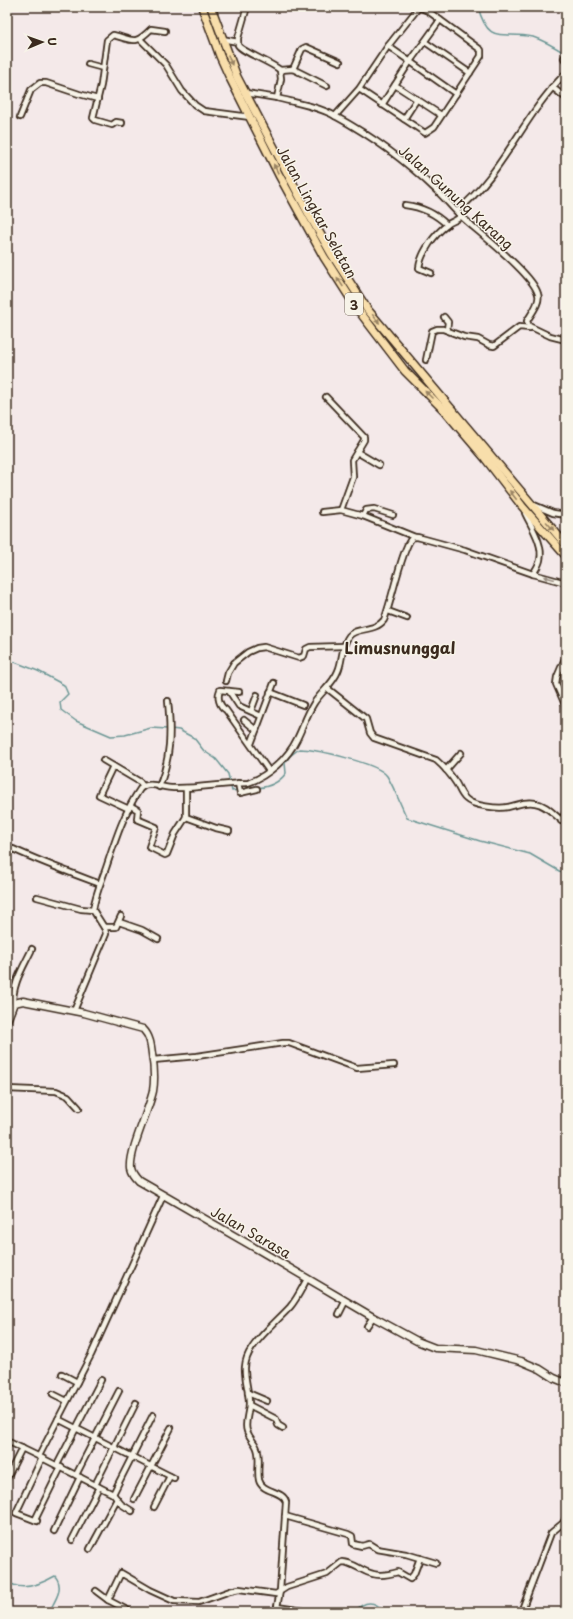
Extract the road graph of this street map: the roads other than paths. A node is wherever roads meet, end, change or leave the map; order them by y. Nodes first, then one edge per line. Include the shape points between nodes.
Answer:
1 (202, 7) edge
2 (211, 7) edge
3 (247, 7) edge
4 (440, 20) junction
5 (165, 31) dead end
6 (140, 39) junction
7 (222, 40) junction
8 (238, 42) junction
9 (425, 42) junction
10 (388, 46) junction
11 (340, 62) dead end
12 (409, 62) junction
13 (88, 64) dead end
14 (103, 68) junction
15 (293, 69) junction
16 (280, 70) junction
17 (470, 73) junction
18 (566, 73) edge
19 (395, 85) junction
20 (328, 86) dead end
21 (552, 87) junction
22 (359, 88) junction
23 (246, 93) junction
24 (456, 94) junction
25 (277, 98) junction
26 (566, 98) edge
27 (98, 99) junction
28 (417, 99) junction
29 (382, 104) junction
30 (442, 115) junction
31 (335, 116) junction
32 (20, 117) dead end
33 (250, 117) junction
34 (404, 119) junction
35 (122, 123) dead end
36 (405, 205) dead end
37 (457, 211) junction
38 (461, 216) junction
39 (447, 225) junction
40 (331, 253) junction
41 (324, 257) junction
42 (431, 273) dead end
43 (444, 317) dead end
44 (530, 328) junction
45 (446, 330) junction
46 (566, 340) edge
47 (426, 360) dead end
48 (326, 397) dead end
49 (357, 452) junction
50 (379, 465) dead end
51 (529, 502) junction
52 (522, 506) junction
53 (341, 510) junction
54 (322, 512) dead end
55 (393, 515) dead end
56 (566, 515) edge
57 (363, 516) junction
58 (415, 537) junction
59 (566, 545) edge
60 (566, 556) edge
61 (533, 574) junction
62 (566, 583) edge
63 (388, 611) junction
64 (407, 618) dead end
65 (344, 646) junction
66 (566, 656) edge
67 (226, 681) dead end
68 (274, 683) dead end
69 (327, 688) junction
70 (229, 691) junction
71 (239, 692) dead end
72 (270, 692) junction
73 (257, 695) dead end
74 (168, 701) dead end
75 (303, 704) dead end
76 (566, 707) edge
77 (251, 711) junction
78 (261, 716) junction
79 (244, 720) dead end
80 (256, 730) junction
81 (251, 744) junction
82 (461, 753) dead end
83 (103, 760) dead end
84 (113, 766) junction
85 (446, 770) junction
86 (269, 771) junction
87 (238, 784) junction
88 (143, 786) junction
89 (159, 787) junction
90 (186, 788) junction
91 (257, 789) dead end
92 (130, 807) junction
93 (566, 812) edge
94 (186, 818) junction
95 (564, 822) edge
96 (229, 831) dead end
97 (13, 849) dead end
98 (100, 884) junction
99 (37, 897) dead end
100 (93, 910) junction
101 (122, 916) dead end
102 (119, 922) junction
103 (104, 927) junction
104 (158, 939) dead end
105 (32, 949) dead end
106 (13, 1005) junction
107 (74, 1011) junction
108 (7, 1021) edge
109 (153, 1060) junction
110 (394, 1064) dead end
111 (7, 1089) edge
112 (79, 1108) dead end
113 (163, 1196) junction
114 (307, 1279) junction
115 (345, 1302) junction
116 (339, 1314) dead end
117 (373, 1317) junction
118 (367, 1326) dead end
119 (62, 1374) dead end
120 (101, 1380) dead end
121 (77, 1382) junction
122 (566, 1383) edge
123 (119, 1392) dead end
124 (248, 1393) junction
125 (53, 1394) dead end
126 (67, 1401) junction
127 (267, 1401) dead end
128 (136, 1403) dead end
129 (249, 1405) junction
130 (153, 1414) dead end
131 (58, 1419) junction
132 (75, 1428) junction
133 (171, 1428) dead end
134 (283, 1428) dead end
135 (95, 1438) junction
136 (7, 1441) edge
137 (114, 1447) junction
138 (22, 1448) junction
139 (132, 1456) junction
140 (40, 1457) junction
141 (151, 1465) junction
142 (59, 1466) junction
143 (78, 1476) junction
144 (7, 1478) edge
145 (97, 1486) junction
146 (115, 1496) junction
147 (134, 1499) dead end
148 (154, 1506) dead end
149 (132, 1511) dead end
150 (285, 1516) junction
151 (566, 1518) edge
152 (54, 1531) dead end
153 (72, 1540) dead end
154 (90, 1549) dead end
155 (420, 1558) junction
156 (436, 1563) dead end
157 (96, 1591) dead end
158 (280, 1591) junction
159 (108, 1600) junction
160 (277, 1610) edge
161 (129, 1611) dead end
162 (311, 1612) edge
163 (521, 1612) edge

1 - 33 main road, Jalan Lingkar Selatan / 3 via 220,56
2 - 7 main road, Jalan Lingkar Selatan / 3
3 - 8 street
4 - 9 street
4 - 10 street via 418,7
4 - 17 street via 482,50
5 - 6 street via 151,29
6 - 14 street via 132,41 115,36 109,37 106,40
6 - 33 street via 166,65 182,91 195,105 204,111
7 - 8 street
7 -> 23 main road, Jalan Lingkar Selatan / 3
8 - 16 street via 242,50
9 - 12 street
9 - 17 street
10 - 12 street
10 - 22 street
11 - 15 street via 306,47 302,49
12 - 19 street
12 - 24 street
13 - 14 street
14 - 27 street
15 - 16 street
15 - 20 street
16 - 25 street
17 - 24 street
18 - 21 street
19 - 28 street
19 - 29 street
21 - 26 street
21 - 37 street via 487,180 470,201
22 - 29 street
22 - 31 street
23 - 25 street, Jalan Gunung Karang
23 - 40 main road, Jalan Lingkar Selatan / 3
24 - 30 street
25 - 31 street, Jalan Gunung Karang
27 - 32 street via 40,83 31,90
27 - 35 street via 93,119 108,125
28 - 30 street
28 - 34 street
29 - 34 street
30 - 34 street via 434,127 425,133
31 - 37 street, Jalan Gunung Karang via 386,148 433,187
41 -> 33 main road, Jalan Lingkar Selatan / 3
36 - 39 street via 436,215
37 - 38 street, Jalan Gunung Karang
38 - 39 street
38 - 44 street, Jalan Gunung Karang via 501,251 527,277 538,293 538,299 527,322
39 - 42 street via 434,238 419,266
40 - 41 main road
40 -> 51 main road, Jalan Lingkar Selatan / 3 via 368,308
52 -> 41 main road, Jalan Lingkar Selatan / 3 via 448,415 405,371 356,307
43 - 45 street via 448,322
44 - 45 street via 518,328 494,346
44 - 46 street
45 - 47 street via 432,331
48 - 49 street via 364,437
49 - 50 street
49 - 53 street via 352,460 353,476
51 - 56 street via 553,513
51 -> 59 main road, Jalan Lingkar Selatan / 3
52 - 60 main road, Jalan Lingkar Selatan / 3
52 - 61 street via 540,550 540,561
53 - 54 street
53 - 57 street
55 - 57 street via 371,508 366,510
57 - 58 street
58 - 61 street via 465,550
58 - 63 street via 409,542 404,555
62 -> 61 street
63 - 64 street
63 - 65 street via 382,624 352,633
65 - 67 street via 310,647 306,649 304,656 299,658 261,647 248,652 234,663
65 - 69 street via 339,671
66 - 76 street via 556,684
68 - 72 street
69 - 85 street via 366,719 374,738 436,760
69 - 86 street via 313,704 293,747
70 - 71 street
70 - 77 street via 239,706
70 - 81 street via 220,690 221,706
72 - 75 street
72 - 78 street
73 - 77 street
74 - 89 street via 170,740 166,768
77 - 78 street
78 - 80 street
79 - 80 street
80 - 81 street
81 - 86 street
82 - 85 street
83 - 84 street
84 - 88 street
84 - 92 street via 99,796
85 - 95 street via 467,800 497,808 526,802 537,803
86 - 87 street via 257,780
87 - 90 street
87 - 91 street via 238,792
88 - 89 street via 150,784
88 - 92 street
89 - 90 street
90 - 94 street
92 - 94 street via 138,810 137,819 156,827 148,847 165,856 174,834
92 - 98 street
93 - 95 street
94 - 96 street
97 - 98 street
98 - 100 street
99 - 100 street
100 - 103 street
101 - 102 street
102 - 103 street via 115,927
102 - 104 street
103 - 107 street via 105,938
105 - 106 street via 15,985
106 - 107 street via 17,1002 27,1002
106 - 108 street
107 - 109 street, Jalan Sarasa via 143,1028 148,1036
109 - 110 street via 289,1043 358,1068
109 - 113 street, Jalan Sarasa via 153,1091 134,1149 131,1167 139,1181
111 - 112 street via 56,1091 68,1096
113 - 114 street, Jalan Sarasa
113 - 121 street
114 - 115 street, Jalan Sarasa
114 - 124 street via 294,1303 251,1349 244,1376
115 - 116 street
115 - 117 street, Jalan Sarasa
117 - 118 street
117 - 122 street, Jalan Sarasa via 426,1345 476,1350 521,1360
119 - 121 street
120 - 132 street
121 - 126 street
123 - 135 street
124 - 127 street
124 - 129 street
125 - 126 street
126 - 131 street
128 - 137 street
129 - 134 street via 276,1419 278,1425
129 - 150 street via 246,1428 258,1451 259,1480 263,1487 286,1500
130 - 139 street
131 - 132 street
131 - 140 street
132 - 135 street
132 - 142 street
133 - 141 street
135 - 137 street
135 - 143 street
136 - 138 street
137 - 139 street
137 - 145 street
138 - 140 street
138 - 144 street
139 - 141 street
139 - 146 street
140 - 142 street
140 - 142 street via 16,1513 36,1521
141 - 147 street
141 - 148 street via 172,1477
142 - 143 street
143 - 145 street
143 - 152 street
145 - 146 street
145 - 153 street
146 - 149 street via 123,1506
146 - 154 street
150 - 155 street via 348,1534 352,1536 353,1544 369,1544 378,1549
150 - 158 street
151 - 163 street via 551,1533
155 - 156 street
155 - 158 street via 410,1579 398,1572 374,1575 348,1562 342,1562 327,1574
157 - 159 street
158 - 159 street via 272,1595 238,1589 199,1602 174,1600 150,1590 121,1572
158 - 160 street
159 - 161 street
160 - 162 street

